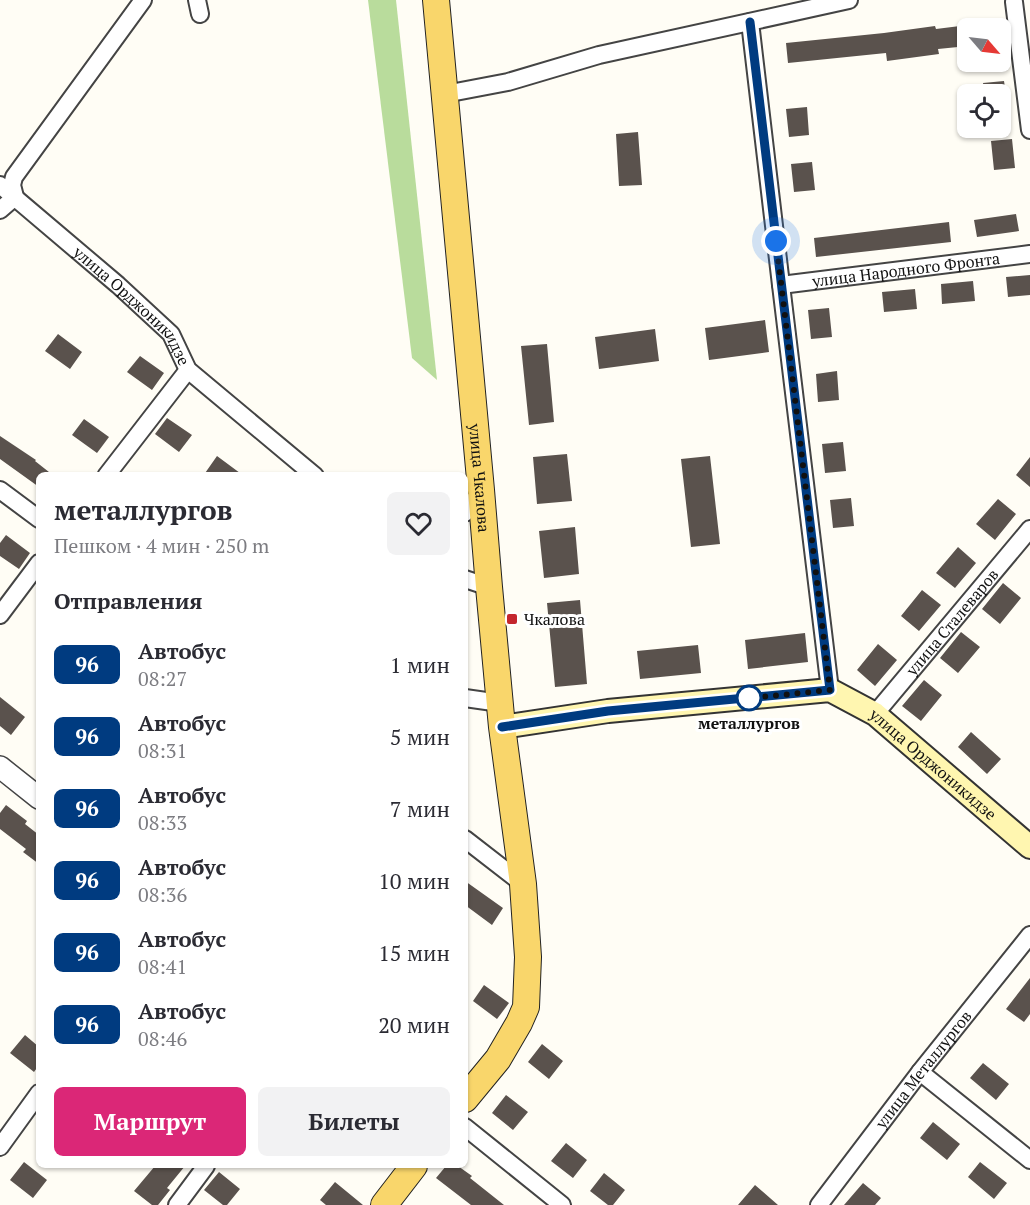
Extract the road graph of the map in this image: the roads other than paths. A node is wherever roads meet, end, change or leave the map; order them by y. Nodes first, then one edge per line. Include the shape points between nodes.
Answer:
1 (143, 0) edge
2 (436, 0) edge
3 (849, 0) edge
4 (1012, 1) edge
5 (750, 22) junction
6 (445, 94) junction
7 (1030, 130) edge
8 (0, 185) edge
9 (15, 196) junction
10 (0, 210) edge
11 (1030, 254) edge
12 (781, 285) junction
13 (188, 370) junction
14 (109, 472) edge
15 (310, 472) edge
16 (0, 490) edge
17 (481, 490) junction
18 (468, 509) edge
19 (36, 517) edge
20 (1030, 529) edge
21 (36, 567) edge
22 (477, 583) edge
23 (0, 615) edge
24 (830, 690) junction
25 (468, 699) edge
26 (875, 714) junction
27 (501, 715) junction
28 (0, 767) edge
29 (36, 796) edge
30 (468, 841) edge
31 (1030, 847) edge
32 (523, 884) junction
33 (1030, 935) edge
34 (920, 1072) junction
35 (468, 1095) edge
36 (36, 1097) edge
37 (468, 1129) edge
38 (0, 1147) edge
39 (1030, 1160) edge
40 (205, 1168) edge
41 (412, 1168) edge
42 (177, 1205) edge
43 (384, 1205) edge
44 (562, 1205) edge
45 (819, 1205) edge

1 - 9 street via 14,177
2 - 6 main road, улица Чкалова
3 - 5 street
4 - 7 street
5 - 6 street
5 - 12 street
6 - 17 main road, улица Чкалова
8 - 9 street, улица Орджоникидзе
9 - 10 street
9 - 13 street, улица Орджоникидзе via 171,334
11 - 12 street, улица Народного Фронта
12 - 24 street
13 - 14 street
13 - 15 street, улица Орджоникидзе
16 - 19 street
17 - 18 street
17 - 22 main road, улица Чкалова
20 - 26 street, улица Сталеваров
21 - 23 street
22 - 27 main road, улица Чкалова
24 - 26 main road, улица Орджоникидзе
24 - 27 main road via 608,711
25 - 27 street
26 - 31 main road, улица Орджоникидзе
27 - 32 main road, улица Чкалова
28 - 29 street
30 - 32 street
32 - 35 main road via 528,957 526,1007 498,1059
33 - 34 street, улица Металлургов
34 - 39 street
34 - 45 street, улица Металлургов
36 - 38 street
37 - 44 street
40 - 42 street
41 - 43 main road

